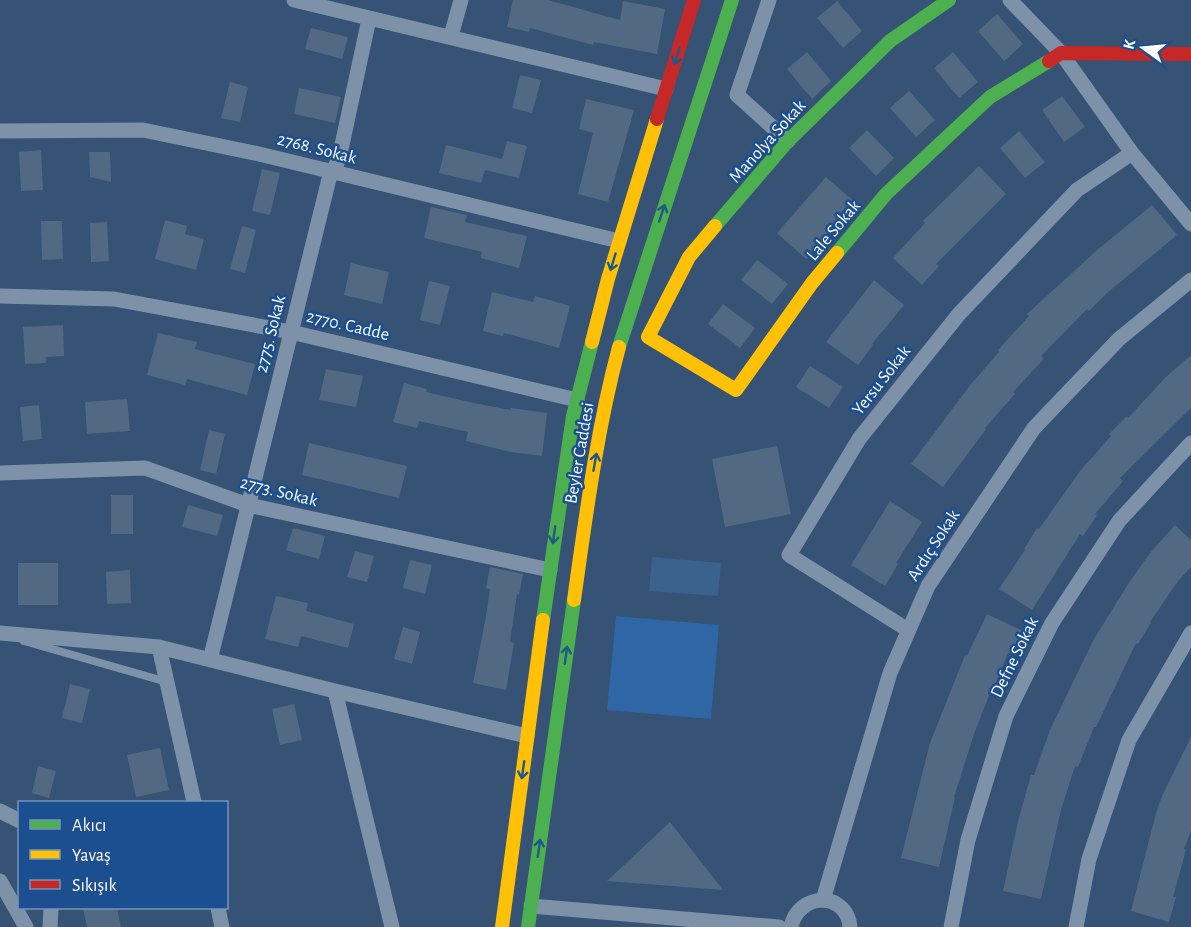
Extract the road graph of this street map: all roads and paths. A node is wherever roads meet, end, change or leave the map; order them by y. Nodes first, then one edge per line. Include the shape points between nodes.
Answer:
1 (294, 0) edge
2 (461, 0) edge
3 (694, 0) edge
4 (732, 0) edge
5 (769, 0) edge
6 (949, 0) edge
7 (1010, 0) edge
8 (369, 19) junction
9 (451, 36) junction
10 (1061, 53) junction
11 (1191, 54) edge
12 (666, 89) junction
13 (0, 131) edge
14 (788, 141) junction
15 (1132, 153) junction
16 (333, 172) junction
17 (1191, 224) edge
18 (620, 241) junction
19 (1191, 280) edge
20 (0, 296) edge
21 (291, 332) junction
22 (648, 337) joint
23 (577, 400) junction
24 (1191, 443) edge
25 (0, 472) edge
26 (248, 505) junction
27 (550, 570) junction
28 (908, 630) junction
29 (0, 633) edge
30 (1191, 633) edge
31 (159, 647) junction
32 (210, 660) junction
33 (167, 682) junction
34 (335, 691) junction
35 (527, 736) junction
36 (554, 740) junction
37 (194, 801) edge
38 (0, 811) edge
39 (18, 820) edge
40 (0, 881) edge
41 (823, 900) junction
42 (505, 904) junction
43 (531, 906) junction
44 (51, 909) edge
45 (218, 909) edge
46 (26, 927) edge
47 (50, 927) edge
48 (222, 927) edge
49 (392, 927) edge
50 (502, 927) edge
51 (528, 927) edge
52 (779, 927) edge
53 (791, 927) edge
54 (850, 927) edge
55 (951, 927) edge
56 (1076, 927) edge

1 - 8 street
2 - 9 street
3 -> 12 main road, Beyler Caddesi
36 -> 4 main road, Beyler Caddesi via 608,388 627,318
5 - 14 street via 737,95
6 - 14 main road, Manolya Sokak via 890,42
7 - 10 street
8 - 9 street
8 - 16 street, 2775. Sokak
9 - 12 street
10 - 11 main road
10 - 15 street
10 - 22 main road, Lale Sokak via 990,97 886,194 812,284 736,390
12 - 18 main road, Beyler Caddesi
13 - 16 street, 2768. Sokak via 143,130
14 - 22 main road, Manolya Sokak via 689,257
15 - 17 street
15 - 28 street, Yersu Sokak via 1077,190 959,314 859,439 789,555
16 - 18 street, 2768. Sokak
16 - 21 street, 2775. Sokak
18 -> 23 main road, Beyler Caddesi
19 - 28 street, Ardıç Sokak via 1119,339 1034,428 928,586
20 - 21 street, 2770. Cadde via 114,299
21 - 23 street, 2770. Cadde
21 - 26 street, 2775. Sokak
23 -> 27 main road, Beyler Caddesi
24 - 55 street, Defne Sokak via 1119,521 1052,622 1006,716 968,840
25 - 26 street, 2773. Sokak via 145,468
26 - 27 street, 2773. Sokak
26 - 32 street, 2775. Sokak
27 - 35 main road, Beyler Caddesi
28 - 41 street, Ardıç Sokak via 890,673
29 - 31 street
29 - 33 lane
30 - 56 street via 1129,740 1089,859
31 - 32 street
31 - 33 street
32 - 34 street
33 - 37 street
34 - 35 street
34 - 49 street
35 - 36 main road
35 -> 42 main road, Beyler Caddesi
43 -> 36 main road, Beyler Caddesi
38 - 39 street
40 - 46 street
41 - 53 street via 805,904
41 - 54 street via 840,907
42 - 43 main road
42 - 50 main road, Beyler Caddesi
43 - 51 main road, Beyler Caddesi
43 - 52 street
44 - 47 street
45 - 48 street

